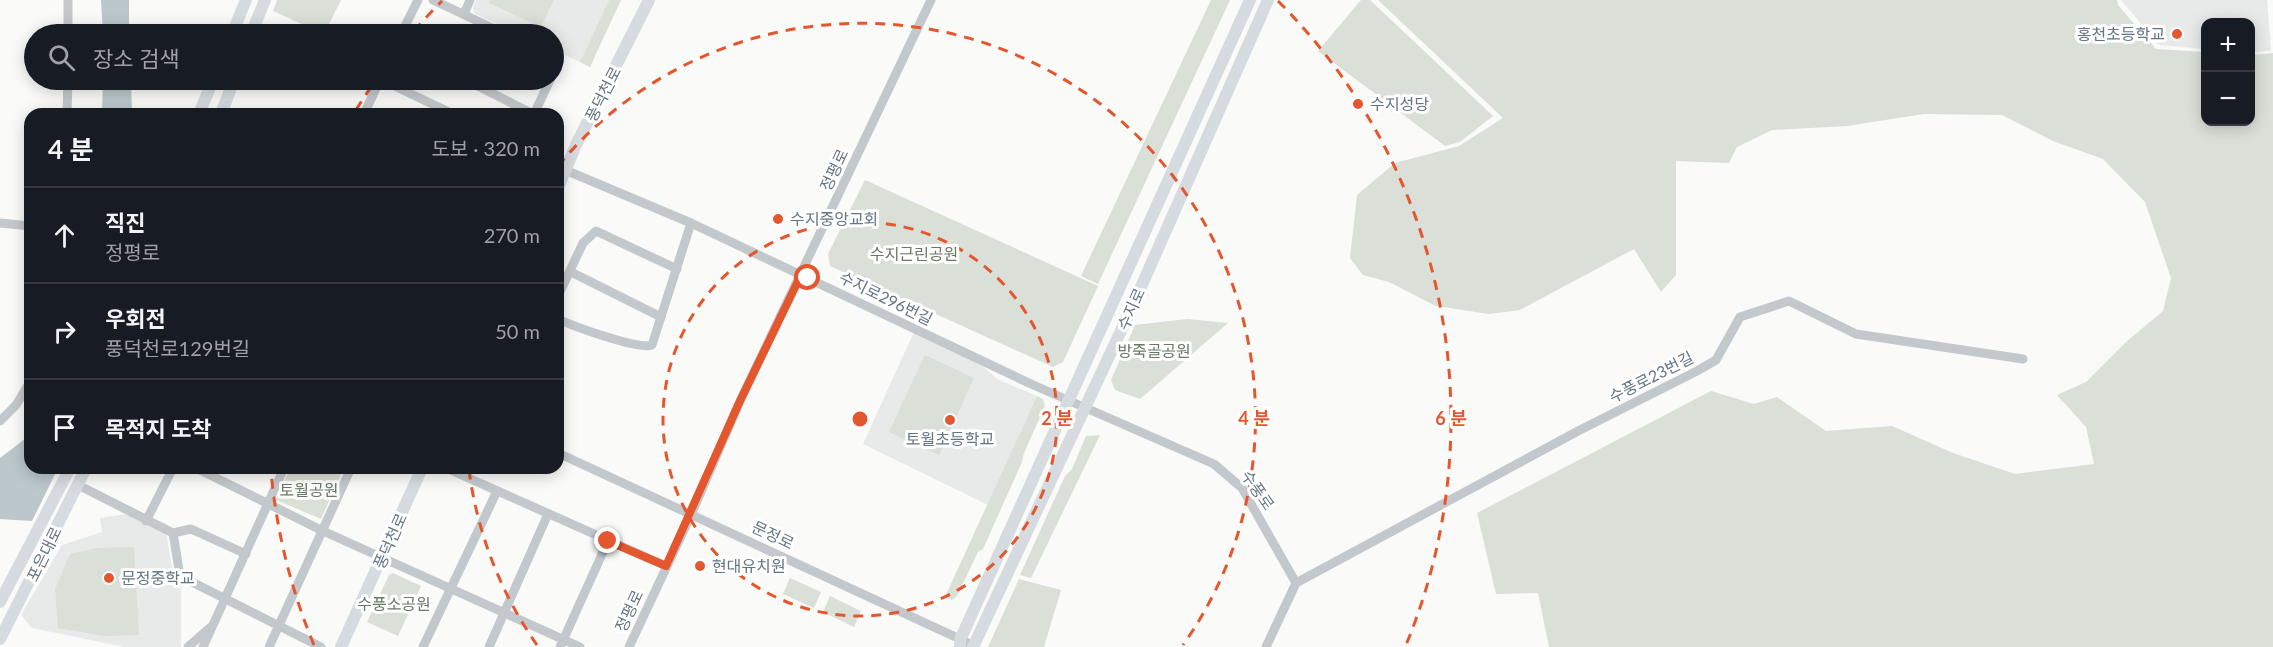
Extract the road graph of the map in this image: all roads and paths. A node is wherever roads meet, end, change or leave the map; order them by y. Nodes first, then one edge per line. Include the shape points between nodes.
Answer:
1 (68, 0) edge
2 (244, 0) edge
3 (265, 0) edge
4 (418, 0) edge
5 (433, 0) edge
6 (470, 0) edge
7 (649, 0) edge
8 (931, 0) edge
9 (1250, 0) edge
10 (1268, 0) edge
11 (464, 14) junction
12 (68, 24) edge
13 (236, 24) edge
14 (255, 24) edge
15 (406, 24) edge
16 (484, 24) edge
17 (68, 90) edge
18 (209, 90) edge
19 (230, 90) edge
20 (376, 90) edge
21 (402, 90) edge
22 (486, 90) edge
23 (545, 90) edge
24 (67, 108) edge
25 (201, 108) edge
26 (223, 108) edge
27 (367, 108) edge
28 (440, 108) edge
29 (522, 108) edge
30 (537, 108) edge
31 (564, 164) edge
32 (564, 169) edge
33 (0, 223) edge
34 (691, 223) junction
35 (24, 225) edge
36 (677, 269) junction
37 (571, 272) junction
38 (801, 275) junction
39 (564, 285) edge
40 (661, 317) junction
41 (564, 322) edge
42 (2023, 359) dead end
43 (24, 392) edge
44 (1070, 399) junction
45 (1087, 407) junction
46 (0, 421) edge
47 (564, 456) edge
48 (67, 474) edge
49 (83, 474) edge
50 (169, 474) edge
51 (208, 474) edge
52 (281, 474) edge
53 (348, 474) edge
54 (420, 474) edge
55 (459, 474) edge
56 (78, 485) junction
57 (497, 491) junction
58 (268, 504) junction
59 (548, 514) junction
60 (691, 515) junction
61 (146, 521) junction
62 (323, 531) junction
63 (173, 533) junction
64 (608, 541) junction
65 (246, 554) junction
66 (383, 558) junction
67 (666, 566) junction
68 (1296, 584) junction
69 (452, 587) junction
70 (225, 600) junction
71 (0, 602) edge
72 (504, 612) junction
73 (213, 625) junction
74 (278, 626) junction
75 (0, 639) edge
76 (561, 643) edge
77 (960, 643) edge
78 (974, 646) edge
79 (188, 647) edge
80 (203, 647) edge
81 (269, 647) edge
82 (321, 647) edge
83 (341, 647) edge
84 (423, 647) edge
85 (489, 647) edge
86 (580, 647) edge
87 (628, 647) edge
88 (1266, 647) edge

1 - 12 street
2 - 13 main road
3 - 14 main road
4 - 15 street
5 - 11 street
6 - 11 street
7 - 31 main road, 풍덕천로
8 - 38 street, 정평로
9 - 44 main road, 수지로
10 - 45 main road, 수지로
11 - 16 street
17 - 24 street
18 - 25 main road
19 - 26 main road
20 - 27 street
21 - 28 street
22 - 29 street
23 - 30 street
32 - 34 street, 수지로296번길
33 - 35 street
34 - 36 street
34 - 38 street, 수지로296번길
36 - 37 street via 596,231 583,243
36 - 40 street
37 - 39 street
37 - 40 street
38 - 44 street, 수지로296번길 via 1030,384
38 - 60 street, 정평로
40 - 41 street via 655,340 647,346
42 - 68 street, 수풍로23번길 via 1856,334 1789,302 1775,304 1740,317 1716,360
43 - 46 street
44 - 45 street, 수풍로
44 - 77 main road, 수지로
45 - 68 street, 수풍로 via 1200,457 1235,480
45 - 78 main road, 수지로
47 - 60 street, 문정로
48 - 71 main road, 포은대로
49 - 56 main road, 포은대로
50 - 61 street
51 - 58 street
52 - 58 street
53 - 62 street
54 - 66 main road, 풍덕천로
55 - 57 street
56 - 61 street
56 - 75 main road, 포은대로
57 - 59 street
57 - 69 street
58 - 62 street
58 - 65 street
59 - 64 street
59 - 72 street
60 - 67 street, 정평로
60 - 77 street, 문정로
61 - 63 street
62 - 66 street
62 - 74 street
63 - 65 street via 191,529
63 - 70 street via 180,576
64 - 67 street
64 - 76 street
65 - 70 street
66 - 69 street
66 - 83 main road, 풍덕천로
67 - 87 street, 정평로
68 - 88 street
69 - 72 street
69 - 84 street
70 - 73 street
70 - 74 street
72 - 76 street
72 - 85 street
73 - 79 street
73 - 80 street
74 - 81 street
74 - 82 street
76 - 86 street
77 - 78 street, 문정로

